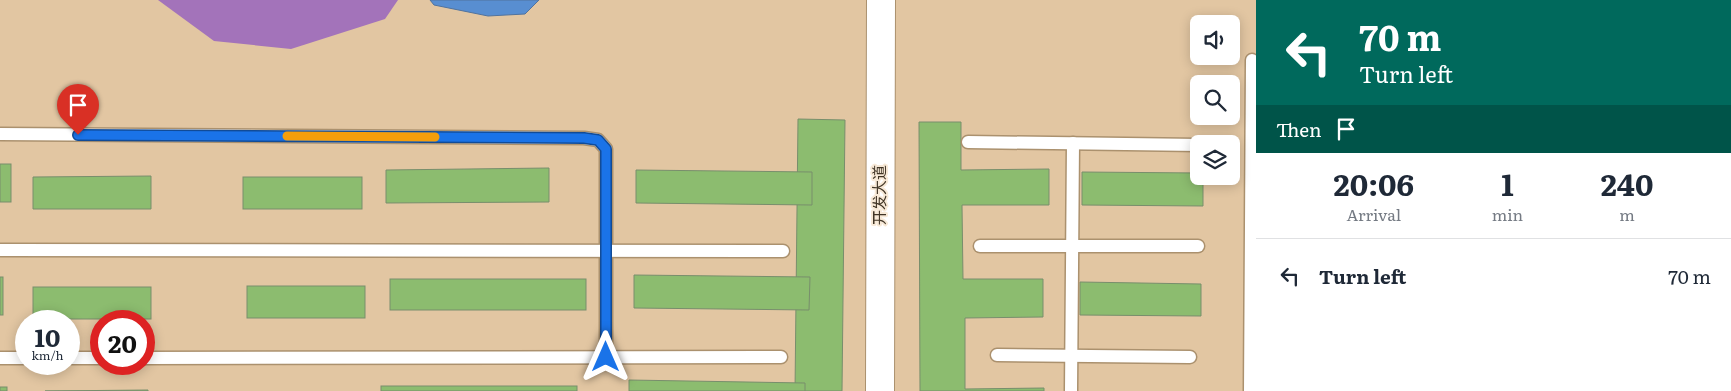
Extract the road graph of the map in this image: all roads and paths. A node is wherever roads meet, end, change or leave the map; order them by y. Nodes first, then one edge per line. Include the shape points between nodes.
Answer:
1 (881, 0) edge
2 (1252, 60) dead end
3 (0, 134) edge
4 (968, 142) dead end
5 (1073, 143) junction
6 (1190, 145) edge
7 (980, 246) dead end
8 (1072, 246) junction
9 (1198, 246) dead end
10 (0, 250) edge
11 (606, 251) junction
12 (783, 252) dead end
13 (997, 355) dead end
14 (1072, 356) junction
15 (606, 357) junction
16 (781, 357) dead end
17 (1190, 357) dead end
18 (0, 358) edge
19 (15, 358) edge
20 (155, 358) edge
21 (880, 391) edge
22 (1071, 391) edge
23 (1250, 391) edge

1 - 21 street, 开发大道
2 - 23 lane
3 - 11 lane via 598,140 606,149
4 - 5 lane
5 - 6 lane
5 - 8 lane
7 - 8 lane
8 - 9 lane
8 - 14 lane
10 - 11 lane
11 - 12 lane
11 - 15 lane
13 - 14 lane
14 - 17 lane
14 - 22 lane
15 - 16 lane
15 - 20 lane
18 - 19 lane

